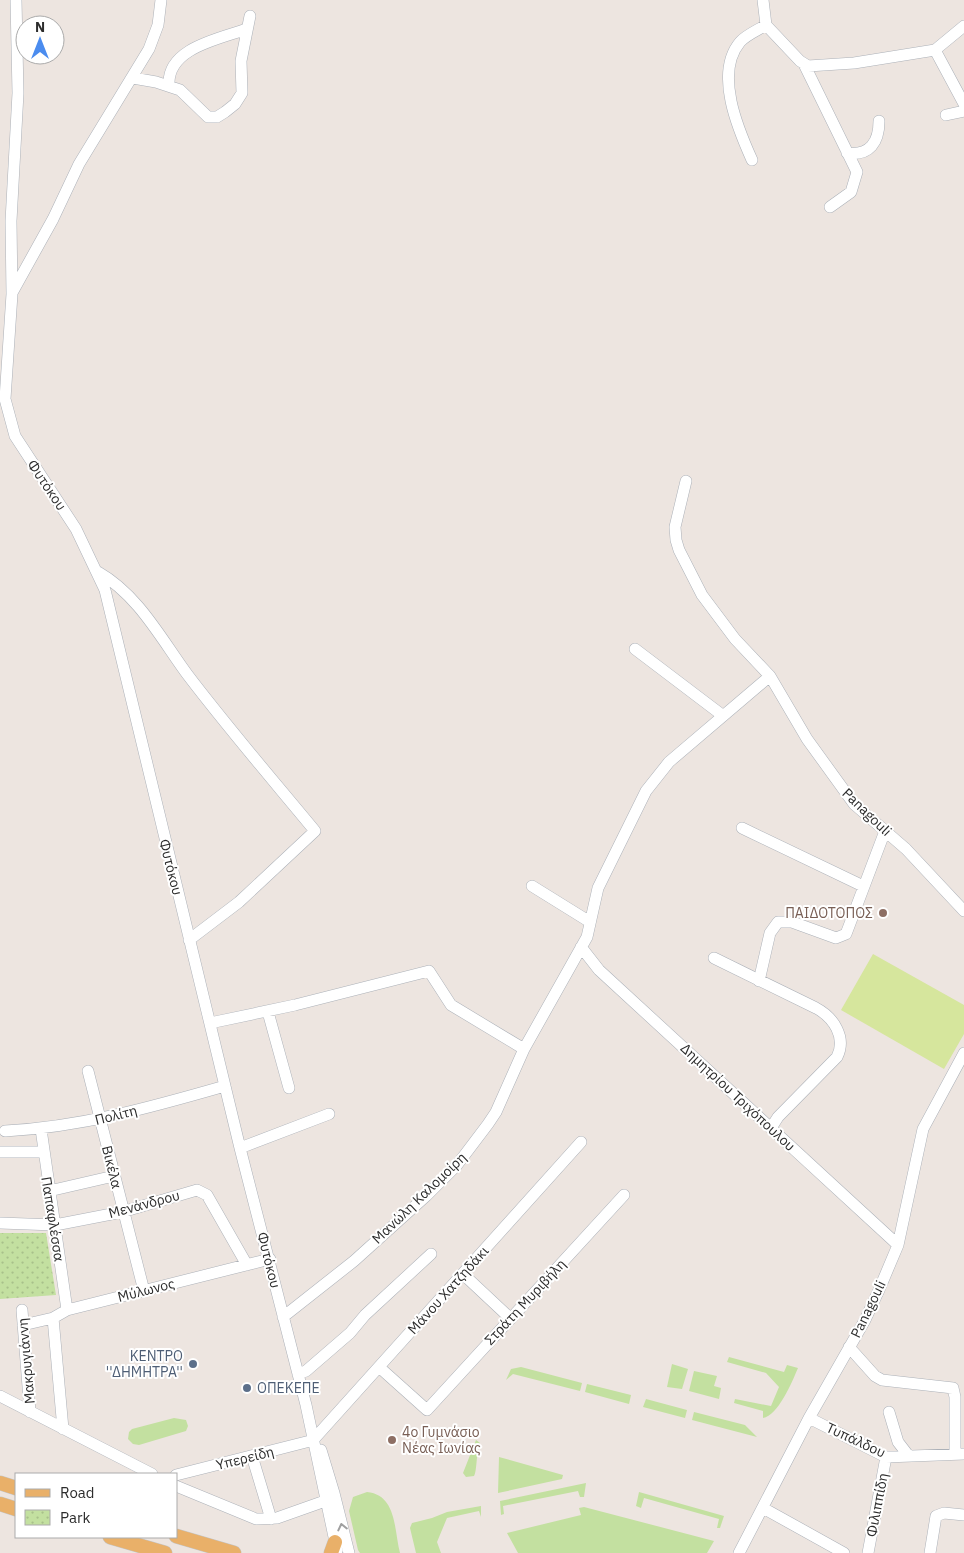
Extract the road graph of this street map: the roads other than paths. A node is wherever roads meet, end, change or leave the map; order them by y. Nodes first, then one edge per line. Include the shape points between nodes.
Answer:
1 (16, 0) edge
2 (161, 0) edge
3 (763, 0) edge
4 (250, 16) dead end
5 (766, 25) junction
6 (964, 26) edge
7 (247, 29) junction
8 (935, 50) junction
9 (804, 64) junction
10 (133, 78) junction
11 (169, 85) junction
12 (964, 104) edge
13 (964, 110) edge
14 (946, 115) dead end
15 (879, 121) dead end
16 (847, 153) junction
17 (752, 160) dead end
18 (830, 207) dead end
19 (12, 294) junction
20 (5, 314) edge
21 (2, 388) edge
22 (686, 481) dead end
23 (98, 572) junction
24 (635, 649) dead end
25 (770, 676) junction
26 (722, 715) junction
27 (742, 828) dead end
28 (886, 831) junction
29 (532, 886) dead end
30 (863, 886) junction
31 (964, 911) edge
32 (590, 922) junction
33 (189, 940) junction
34 (581, 947) junction
35 (714, 958) dead end
36 (759, 981) junction
37 (268, 1012) junction
38 (210, 1023) junction
39 (524, 1049) junction
40 (964, 1053) edge
41 (88, 1071) dead end
42 (225, 1086) junction
43 (289, 1088) dead end
44 (329, 1114) dead end
45 (100, 1120) junction
46 (771, 1128) junction
47 (41, 1129) junction
48 (5, 1131) dead end
49 (582, 1142) dead end
50 (240, 1148) junction
51 (0, 1152) edge
52 (43, 1152) junction
53 (114, 1176) junction
54 (49, 1191) junction
55 (624, 1195) dead end
56 (122, 1212) junction
57 (0, 1223) edge
58 (54, 1225) junction
59 (898, 1245) junction
60 (431, 1254) dead end
61 (270, 1259) junction
62 (247, 1266) junction
63 (463, 1274) junction
64 (144, 1291) junction
65 (22, 1310) dead end
66 (68, 1310) junction
67 (283, 1317) junction
68 (53, 1318) junction
69 (510, 1318) junction
70 (23, 1325) junction
71 (849, 1347) junction
72 (379, 1367) junction
73 (298, 1374) junction
74 (1, 1400) edge
75 (30, 1412) junction
76 (889, 1412) dead end
77 (809, 1418) junction
78 (63, 1429) junction
79 (314, 1440) junction
80 (960, 1454) edge
81 (908, 1455) junction
82 (252, 1456) junction
83 (886, 1456) junction
84 (150, 1473) edge
85 (178, 1474) edge
86 (0, 1483) edge
87 (178, 1487) edge
88 (15, 1488) edge
89 (325, 1501) junction
90 (0, 1504) edge
91 (763, 1508) junction
92 (15, 1509) edge
93 (964, 1515) edge
94 (271, 1519) junction
95 (178, 1537) edge
96 (113, 1538) edge
97 (334, 1549) edge
98 (165, 1553) edge
99 (234, 1553) edge
100 (349, 1553) edge
101 (739, 1553) edge
102 (844, 1553) edge
103 (868, 1553) edge
104 (930, 1553) edge

1 - 19 street via 18,78 11,221
2 - 10 street via 155,35
3 - 5 street
4 - 7 street
5 - 9 street
5 - 17 street via 740,42 730,62 728,75 736,124
6 - 8 street
7 - 11 street via 179,57 170,69
7 - 11 street via 241,61 242,93 224,112 208,118 180,90
8 - 9 street via 854,63
8 - 12 street
9 - 16 street
10 - 11 street
10 - 19 street via 79,164
13 - 14 street
15 - 16 street via 878,136 871,148 857,154
16 - 18 street via 857,172 854,187 852,192
19 - 20 street, Φυτόκου
20 - 21 street, Φυτόκου
21 - 23 street, Φυτόκου via 15,436 76,529
22 - 25 street, Panagouli via 676,527 678,550 702,595 735,639
23 - 33 street, Φυτόκου via 112,616
23 - 33 street via 121,587 143,613 315,831 232,907
24 - 26 street
25 - 26 street, Μανώλη Καλομοίρη
25 - 28 street, Panagouli via 807,739 843,790 854,804
26 - 32 street, Μανώλη Καλομοίρη via 669,762 646,791 598,888
27 - 30 street
28 - 30 street
28 - 31 street, Panagouli
29 - 32 street
30 - 36 street via 844,936 836,938 786,921 774,925
32 - 34 street, Μανώλη Καλομοίρη via 589,933
33 - 38 street, Φυτόκου
34 - 39 street, Μανώλη Καλομοίρη
34 - 46 street, Δημητρίου Τριχόπουλου via 599,970
35 - 36 street
36 - 46 street via 831,1018 840,1046 837,1057
37 - 38 street
37 - 39 street via 429,971 451,1005
37 - 43 street
38 - 42 street, Φυτόκου
39 - 67 street, Μανώλη Καλομοίρη via 496,1112 448,1174 354,1261
40 - 59 street, Panagouli via 923,1129
41 - 45 street, Βικέλα
42 - 45 street, Πολίτη
42 - 50 street, Φυτόκου
44 - 50 street
45 - 47 street, Πολίτη
45 - 53 street, Βικέλα
46 - 59 street, Δημητρίου Τριχόπουλου
47 - 48 street, Πολίτη
47 - 52 street, Παπαφλέσσα
49 - 63 street, Μάνου Χατζηδάκι
50 - 61 street, Φυτόκου
51 - 52 street
52 - 54 street, Παπαφλέσσα
53 - 54 street
53 - 56 street, Βικέλα
54 - 58 street, Παπαφλέσσα
55 - 69 street, Στράτη Μυριβήλη
56 - 58 street, Μενάνδρου
56 - 62 street, Μενάνδρου via 193,1191 203,1192
56 - 64 street, Βικέλα
57 - 58 street, Μενάνδρου
58 - 66 street, Παπαφλέσσα
59 - 71 street, Panagouli
60 - 73 street via 365,1315 350,1334
61 - 62 street, Μύλωνος
61 - 67 street, Φυτόκου
62 - 64 street, Μύλωνος
63 - 69 street
63 - 72 street, Μάνου Χατζηδάκι
64 - 66 street, Μύλωνος
65 - 70 street, Μακρυγιάννη
66 - 68 street, Μύλωνος
67 - 73 street, Φυτόκου
68 - 70 street, Μύλωνος
68 - 78 street
69 - 72 street, Στράτη Μυριβήλη via 427,1410
70 - 75 street, Μακρυγιάννη
71 - 77 street, Panagouli
71 - 80 street via 882,1380 953,1388
72 - 79 street, Μάνου Χατζηδάκι
73 - 79 street, Φυτόκου
74 - 75 street
75 - 78 street
76 - 81 street via 898,1442
77 - 83 street, Τυπάλδου
77 - 91 street, Panagouli
78 - 84 street
79 - 82 street, Υπερείδη
79 - 89 street, Φυτόκου
100 -> 79 street, Φυτόκου via 326,1466
80 - 81 street, Τυπάλδου
81 - 83 street, Τυπάλδου
82 - 85 street, Υπερείδη
82 - 94 street
83 - 103 street, Φιλιππίδη
86 - 88 main road
87 - 94 street via 242,1515
89 - 94 street
89 - 97 street, Φυτόκου
90 - 92 main road
91 - 101 street, Panagouli
91 - 102 street
93 - 104 street via 944,1513 936,1516
95 - 99 main road
96 - 98 main road

